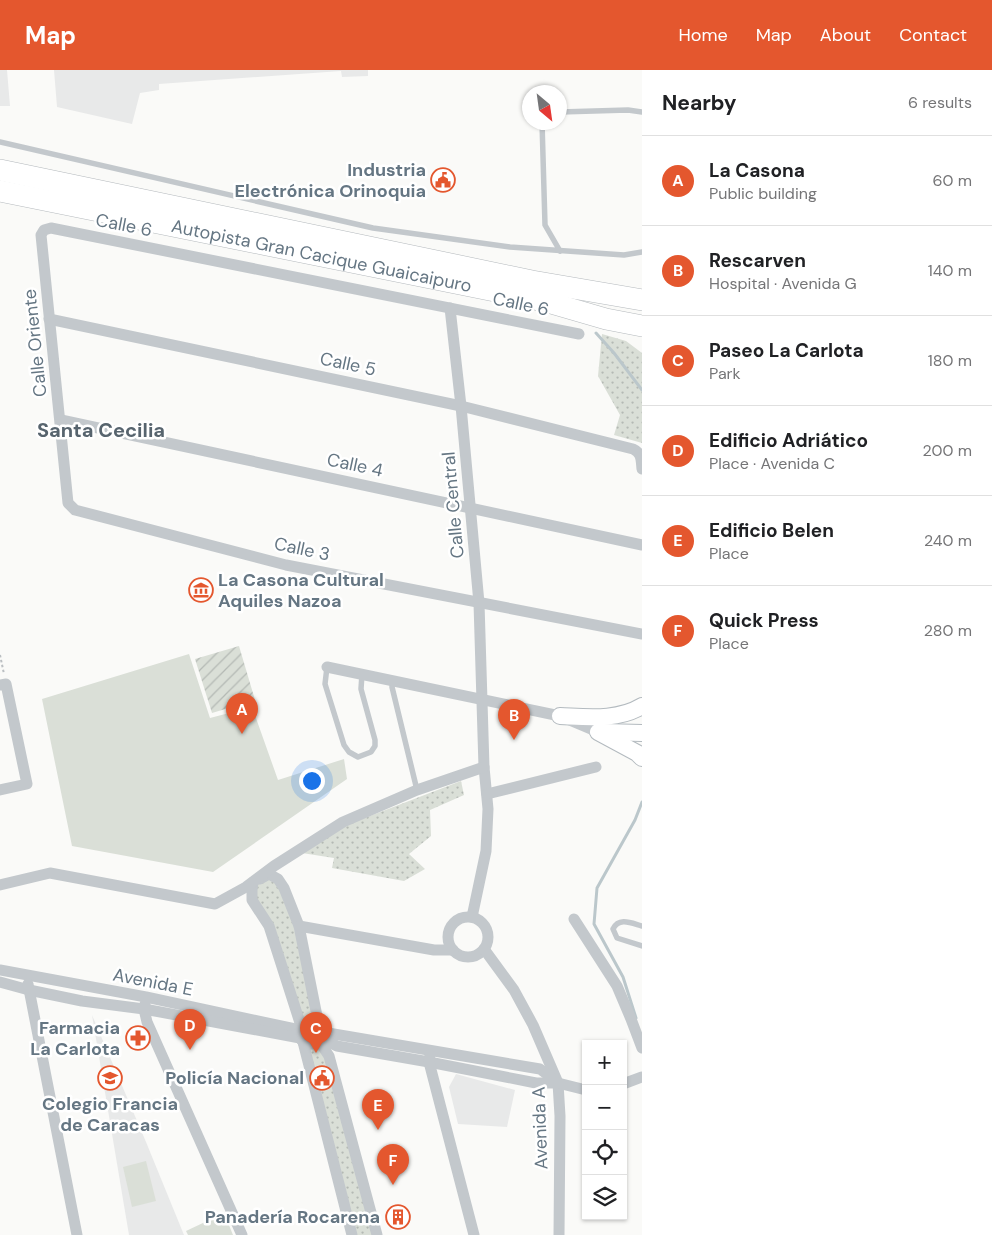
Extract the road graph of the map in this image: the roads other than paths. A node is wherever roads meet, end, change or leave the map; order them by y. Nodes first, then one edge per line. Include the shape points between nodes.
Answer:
1 (567, 112) edge
2 (642, 112) edge
3 (542, 130) edge
4 (0, 142) edge
5 (0, 170) edge
6 (0, 190) edge
7 (44, 230) joint
8 (560, 251) junction
9 (642, 252) edge
10 (642, 300) edge
11 (450, 308) junction
12 (49, 319) junction
13 (606, 319) junction
14 (642, 326) edge
15 (579, 334) dead end
16 (642, 343) edge
17 (461, 406) junction
18 (61, 420) junction
19 (642, 470) edge
20 (470, 508) junction
21 (75, 510) joint
22 (642, 544) edge
23 (479, 603) junction
24 (642, 634) edge
25 (327, 667) joint
26 (362, 674) junction
27 (393, 680) junction
28 (3, 685) edge
29 (483, 699) junction
30 (642, 706) edge
31 (560, 716) junction
32 (598, 732) junction
33 (642, 733) edge
34 (642, 758) edge
35 (484, 767) junction
36 (596, 767) dead end
37 (0, 790) edge
38 (417, 790) junction
39 (486, 794) junction
40 (254, 882) junction
41 (0, 885) edge
42 (472, 917) junction
43 (574, 918) dead end
44 (299, 926) junction
45 (642, 926) edge
46 (642, 946) edge
47 (484, 949) junction
48 (453, 950) junction
49 (0, 970) edge
50 (27, 975) junction
51 (0, 982) edge
52 (29, 990) junction
53 (145, 1003) junction
54 (301, 1034) junction
55 (320, 1034) junction
56 (642, 1048) edge
57 (430, 1056) junction
58 (642, 1077) edge
59 (627, 1083) edge
60 (558, 1084) junction
61 (582, 1089) edge
62 (77, 1235) edge
63 (242, 1235) edge
64 (352, 1235) edge
65 (377, 1235) edge
66 (474, 1235) edge
67 (559, 1235) edge

1 - 2 lane
3 - 8 lane via 545,225
4 - 8 lane via 373,228
5 - 10 highway, Autopista Gran Cacique Guaicaipuro via 532,281
6 - 13 highway, Autopista Gran Cacique Guaicaipuro via 544,301
7 - 11 street, Calle 6 via 51,228
7 - 12 street, Calle Oriente via 41,235
8 - 9 lane via 624,255
11 - 15 street, Calle 6
11 - 17 street, Calle Central
12 - 17 street, Calle 5
12 - 18 street, Calle Oriente
13 - 14 highway, Autopista Gran Cacique Guaicaipuro
13 - 16 highway
17 - 19 street, Calle 5 via 638,451
17 - 20 street, Calle Central
18 - 20 street, Calle 4
18 - 21 street, Calle Oriente via 68,504
20 - 22 street, Calle 4
20 - 23 street, Calle Central
21 - 23 street, Calle 3 via 286,565
23 - 24 street, Calle 3
23 - 29 street, Calle Central
25 - 26 street
25 - 26 lane via 326,684 344,745 358,756 371,752 375,740 361,689
26 - 27 street
27 - 29 street
27 - 38 lane
28 - 37 street via 27,784
29 - 31 street
29 - 35 street, Calle Central
30 - 31 main road via 623,715 608,717
31 - 32 street
32 - 33 main road
32 - 34 main road
35 - 38 street
35 - 39 street, Calle Central
36 - 39 street
38 - 40 street via 343,822
39 - 42 street, Calle Central via 486,851
40 - 41 street via 216,904 50,873
40 - 44 street via 270,874 278,878
40 - 54 street via 252,900 269,926
42 - 47 street via 488,931
42 - 48 street via 460,919 451,927 449,939
43 - 56 street via 617,986
44 - 48 street via 434,950
44 - 55 street
45 - 46 lane via 624,921 613,929 617,938
47 - 48 street via 469,957
47 - 60 street, Avenida A via 514,990
49 - 50 street, Avenida E
50 - 52 street
50 - 53 street, Avenida E
51 - 52 street, Avenida E
52 - 53 street, Avenida E via 82,1001
52 - 62 street
53 - 54 street, Avenida E
53 - 63 street via 146,1022
54 - 55 street via 313,1045
54 - 55 street via 305,1024 311,1022
54 - 64 street
55 - 57 street
55 - 65 street via 329,1056
57 - 60 street via 540,1069
57 - 66 street
58 - 59 street
60 - 61 street
60 - 67 street, Avenida A

